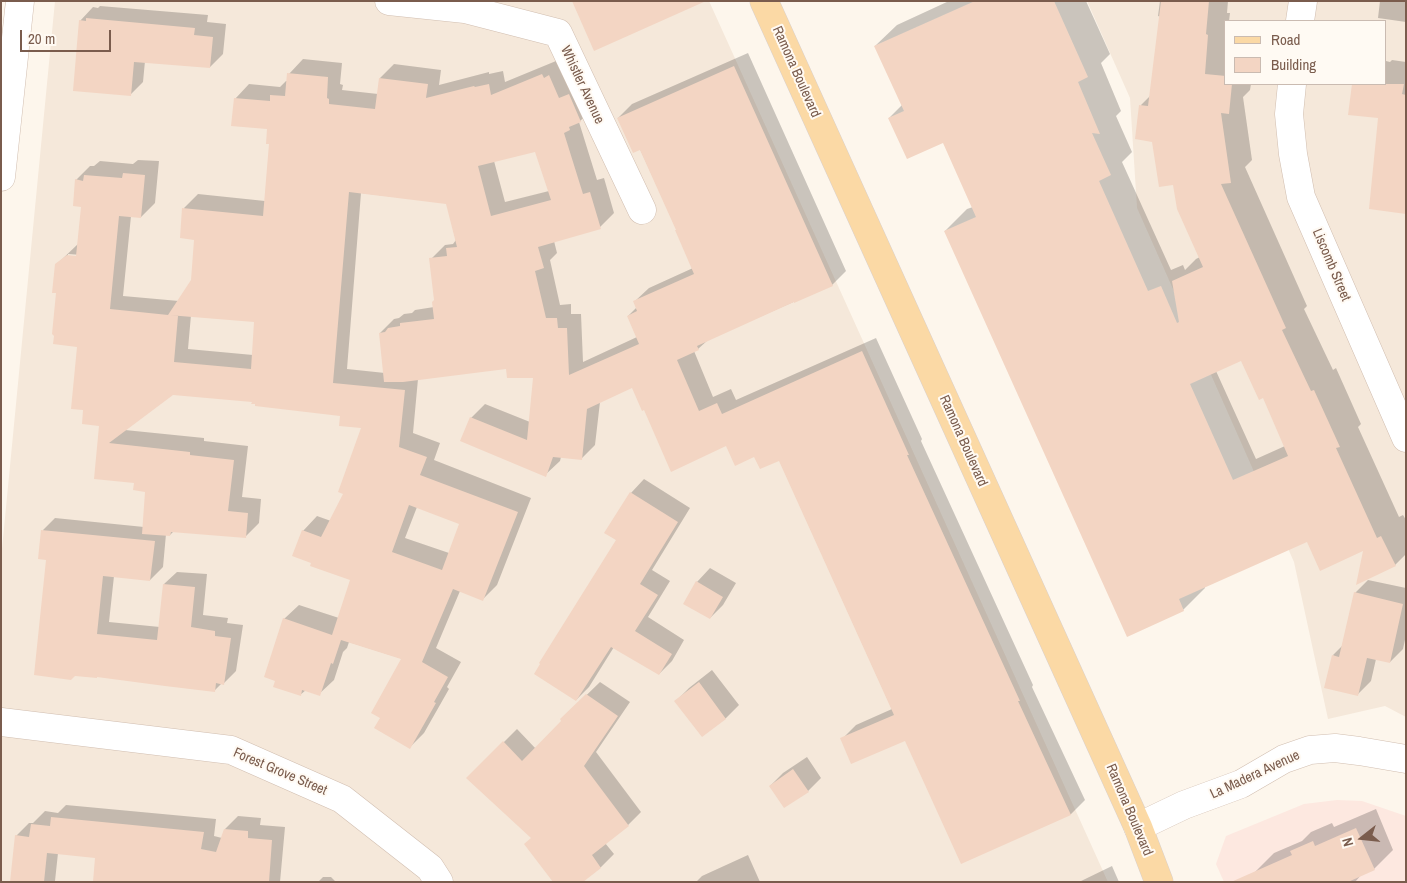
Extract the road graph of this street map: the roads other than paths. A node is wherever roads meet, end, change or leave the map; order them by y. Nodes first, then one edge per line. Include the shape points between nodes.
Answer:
1 (20, 1) edge
2 (389, 1) edge
3 (764, 1) edge
4 (1303, 1) edge
5 (1300, 20) edge
6 (1292, 85) edge
7 (1, 177) edge
8 (642, 210) dead end
9 (1406, 438) edge
10 (1, 722) edge
11 (1406, 759) edge
12 (1138, 827) junction
13 (439, 882) edge
14 (1159, 882) edge

1 - 7 street
2 - 8 street, Whistler Avenue via 465,9 558,33
3 - 12 main road, Ramona Boulevard
4 - 5 street
6 - 9 street, Liscomb Street via 1289,114 1302,197
10 - 13 street, Forest Grove Street via 231,750 342,799 430,868
11 - 12 street, La Madera Avenue via 1359,750 1310,750 1284,759 1241,784 1184,805
12 - 14 main road, Ramona Boulevard

